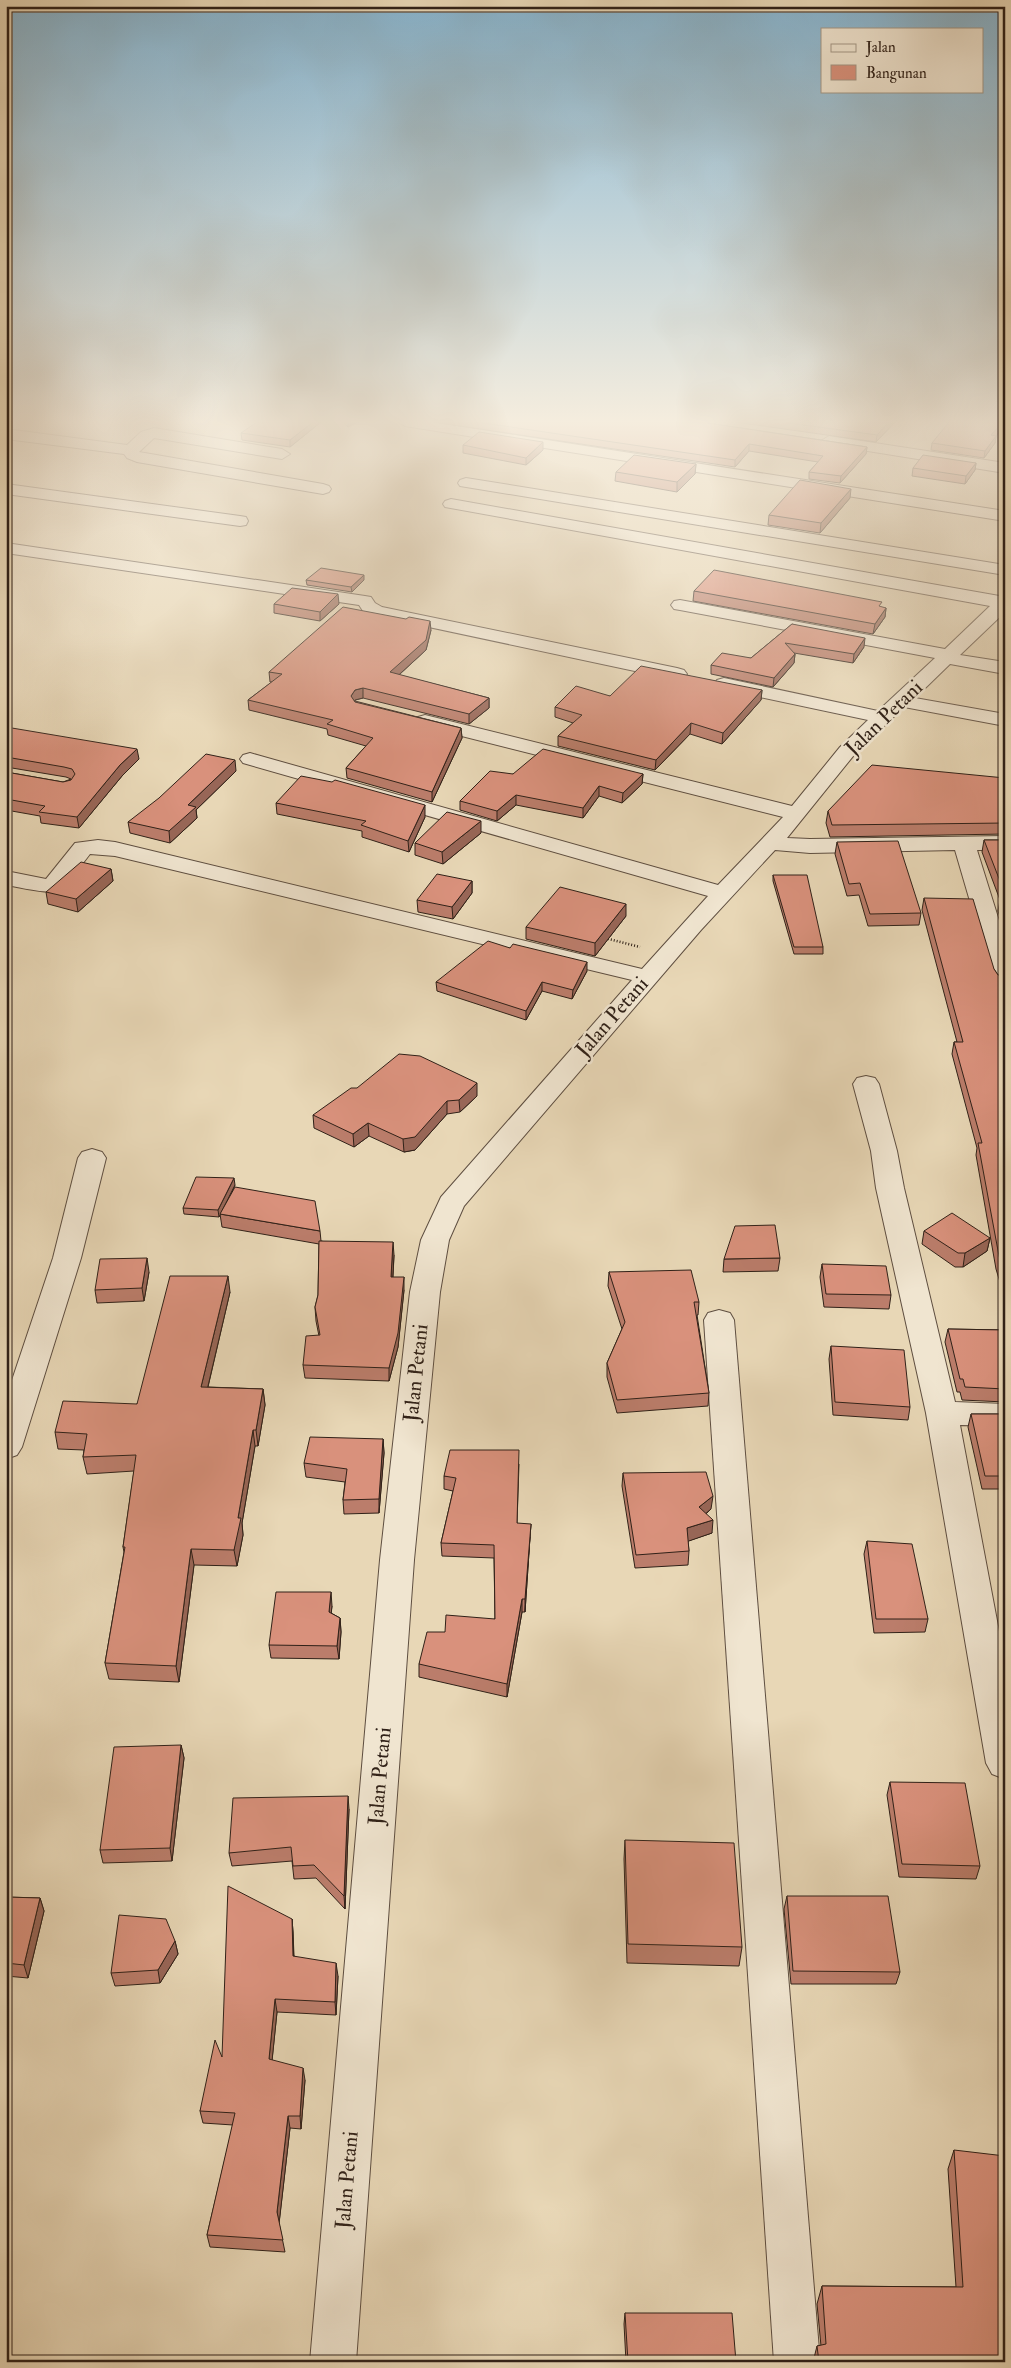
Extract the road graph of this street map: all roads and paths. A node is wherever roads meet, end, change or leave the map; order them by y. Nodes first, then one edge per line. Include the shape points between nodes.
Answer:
1 (601, 533) edge
2 (773, 533) edge
3 (6, 548) edge
4 (1005, 570) edge
5 (680, 605) dead end
6 (1001, 609) edge
7 (948, 657) junction
8 (1005, 668) edge
9 (892, 709) junction
10 (402, 715) edge
11 (1005, 720) edge
12 (250, 760) dead end
13 (792, 836) junction
14 (964, 844) junction
15 (1005, 844) edge
16 (6, 878) edge
17 (724, 893) junction
18 (601, 937) edge
19 (667, 954) junction
20 (647, 978) junction
21 (1005, 980) edge
22 (866, 1084) dead end
23 (92, 1158) dead end
24 (719, 1320) dead end
25 (942, 1413) junction
26 (1005, 1415) edge
27 (6, 1447) edge
28 (1005, 1763) edge
29 (333, 2362) edge
30 (797, 2362) edge

1 - 6 street
2 - 4 street
3 - 9 street via 365,601 377,611 703,680
5 - 7 street
6 - 7 street, Jalan Petani
7 - 8 street
7 - 9 street, Jalan Petani
9 - 11 street
9 - 13 street, Jalan Petani via 847,751
10 - 13 street
12 - 17 street
13 - 14 street
13 - 17 street, Jalan Petani
14 - 15 street
14 - 21 street
16 - 20 street via 49,886 56,882 83,848 115,849
17 - 19 street, Jalan Petani
18 - 19 path
19 - 20 street, Jalan Petani
20 - 29 street, Jalan Petani via 451,1203 435,1240 425,1292 397,1560
22 - 25 street
23 - 27 street via 67,1258
24 - 30 street
25 - 26 street
25 - 28 street

